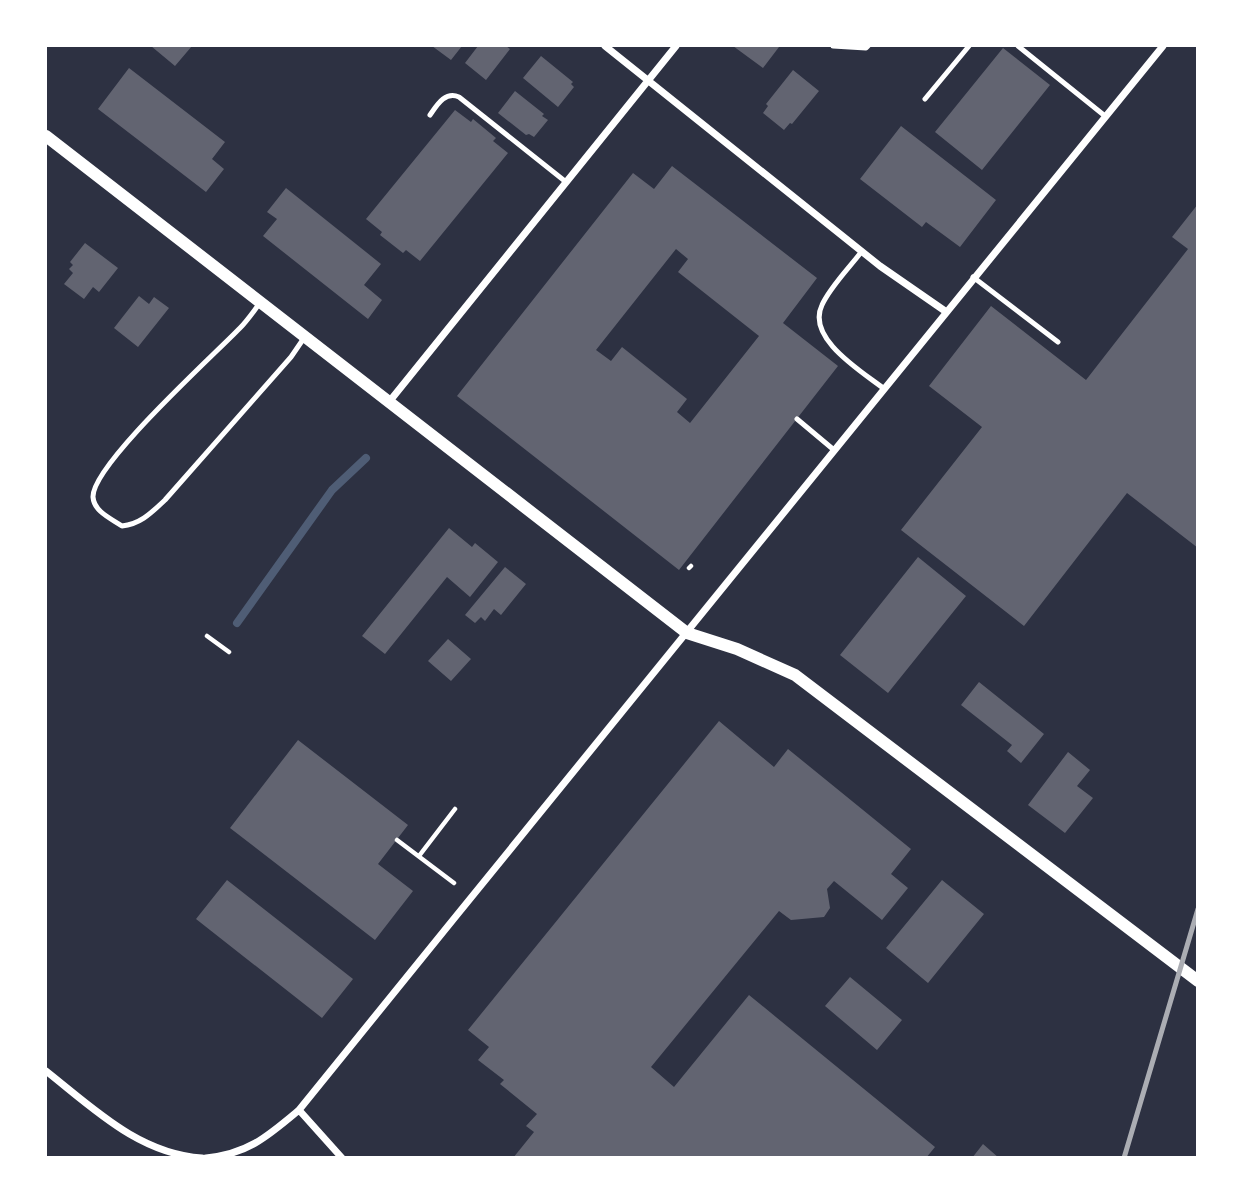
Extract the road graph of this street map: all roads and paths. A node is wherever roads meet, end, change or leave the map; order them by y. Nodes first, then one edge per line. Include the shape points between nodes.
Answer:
1 (605, 46) edge
2 (676, 46) edge
3 (833, 46) edge
4 (868, 46) edge
5 (969, 46) edge
6 (1018, 46) edge
7 (1163, 46) edge
8 (649, 79) junction
9 (925, 99) dead end
10 (430, 115) dead end
11 (1105, 116) junction
12 (46, 136) edge
13 (566, 182) junction
14 (862, 251) junction
15 (973, 277) junction
16 (260, 303) junction
17 (945, 311) junction
18 (304, 338) junction
19 (1058, 342) dead end
20 (883, 388) junction
21 (388, 403) junction
22 (797, 419) dead end
23 (834, 450) junction
24 (687, 633) junction
25 (207, 636) dead end
26 (229, 652) dead end
27 (455, 809) dead end
28 (397, 840) dead end
29 (419, 856) junction
30 (454, 883) dead end
31 (1198, 981) edge
32 (46, 1072) edge
33 (299, 1110) junction
34 (204, 1157) edge
35 (342, 1157) edge

1 - 8 street
2 - 8 street
3 - 4 lane
5 - 9 lane
6 - 11 lane
7 - 11 street
8 - 13 street
8 - 14 street
10 - 13 lane via 447,97 459,97
11 - 15 street
12 - 16 street
13 - 21 street
14 - 17 street
14 - 20 lane via 822,305 818,318 834,348
15 - 17 street
15 - 19 lane
16 - 18 street
16 - 18 lane via 113,458 94,491 93,500 100,511 122,526 146,518
17 - 20 street
18 - 21 street
20 - 23 street
21 - 24 street
22 - 23 lane
23 - 24 street
24 - 31 street via 795,675
24 - 33 street
25 - 26 path
27 - 29 path
28 - 29 path
29 - 30 path
32 - 34 street via 149,1146
33 - 34 street via 251,1147
33 - 35 street

